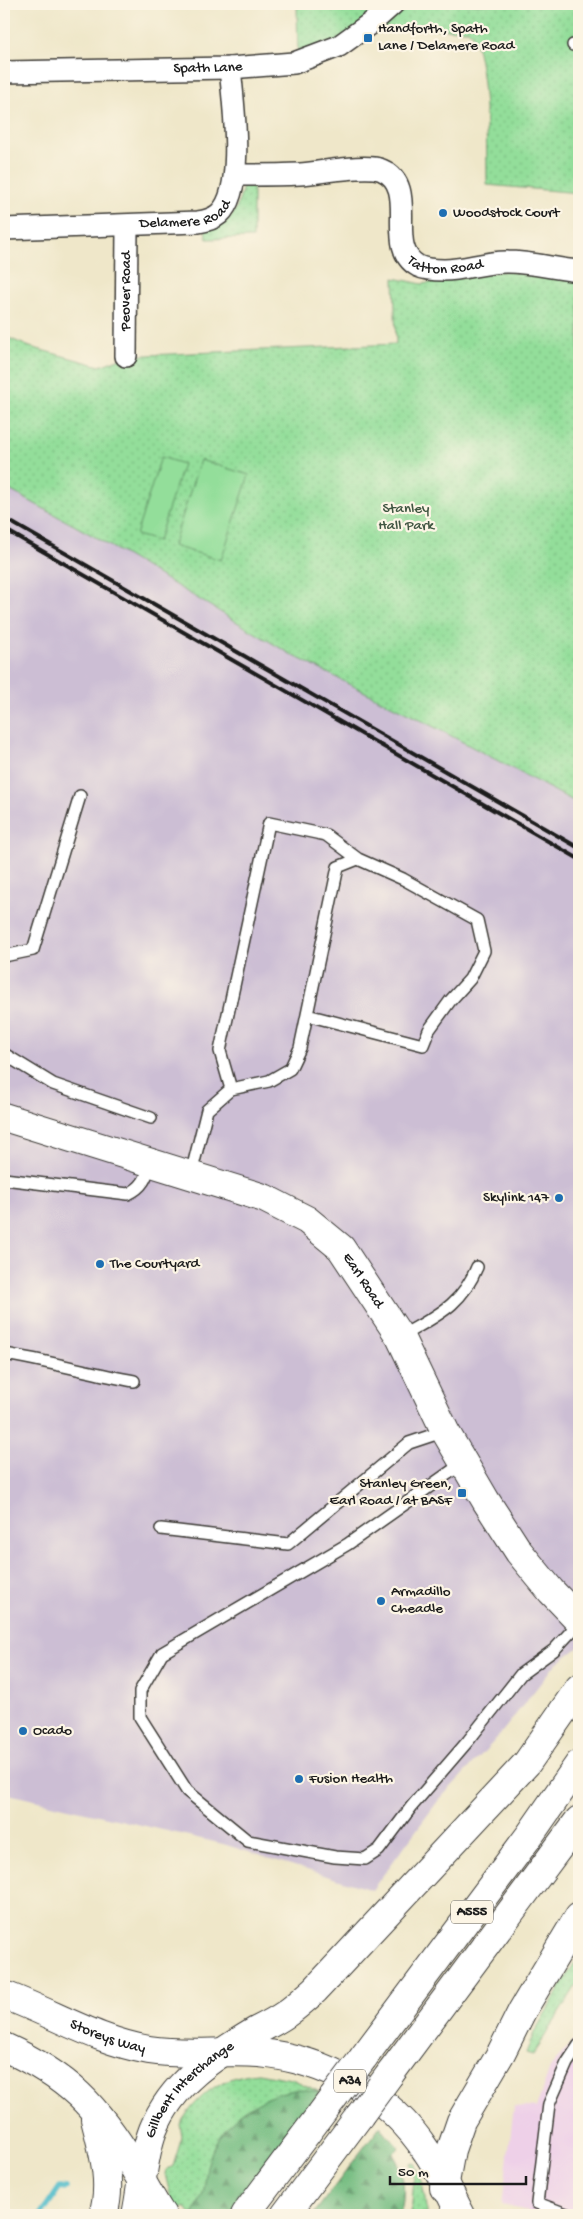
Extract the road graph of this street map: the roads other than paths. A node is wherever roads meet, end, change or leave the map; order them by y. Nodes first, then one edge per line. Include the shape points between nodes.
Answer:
1 (393, 4) edge
2 (230, 68) junction
3 (4, 72) edge
4 (235, 176) junction
5 (127, 226) junction
6 (4, 229) edge
7 (579, 271) edge
8 (126, 356) dead end
9 (80, 796) dead end
10 (358, 859) junction
11 (4, 956) edge
12 (306, 1016) junction
13 (4, 1054) edge
14 (231, 1089) junction
15 (4, 1117) edge
16 (151, 1118) dead end
17 (151, 1161) junction
18 (191, 1174) junction
19 (4, 1179) edge
20 (477, 1267) dead end
21 (400, 1337) junction
22 (4, 1354) edge
23 (134, 1381) dead end
24 (445, 1430) junction
25 (463, 1463) junction
26 (162, 1529) dead end
27 (579, 1622) edge
28 (579, 1688) edge
29 (579, 1764) edge
30 (579, 1820) edge
31 (579, 1916) edge
32 (4, 1995) edge
33 (579, 2046) edge
34 (4, 2047) edge
35 (220, 2053) junction
36 (90, 2105) junction
37 (444, 2182) junction
38 (143, 2184) junction
39 (103, 2215) edge
40 (136, 2215) edge
41 (162, 2215) edge
42 (245, 2215) edge
43 (285, 2215) edge
44 (441, 2215) edge
45 (461, 2215) edge
46 (569, 2215) edge

1 - 2 street, Spath Lane via 339,46 313,57 294,63
2 - 3 street, Spath Lane
2 - 4 street, Delamere Road via 235,117
4 - 5 street, Delamere Road via 228,202 211,219
4 - 7 street, Tatton Road via 379,168 389,173 397,183 401,195 404,249 409,260 420,267 448,270 506,261
5 - 6 street, Delamere Road
5 - 8 street, Peover Road
9 - 11 lane via 33,950
10 - 12 lane via 338,867
10 - 12 lane via 403,879 477,920 484,951 470,979 429,1030 423,1045
10 - 14 lane via 326,835 269,823 220,1051
12 - 14 lane via 300,1048 290,1069 270,1081
13 - 16 lane via 53,1084
14 - 18 lane via 207,1110
15 - 17 main road, Earl Road
17 - 18 main road, Earl Road
17 - 19 lane via 146,1180 138,1190 128,1194
18 - 21 main road, Earl Road via 264,1198 307,1220 341,1248
20 - 21 lane via 471,1284 459,1299
21 - 24 main road, Earl Road
22 - 23 lane
24 - 25 main road, Earl Road
24 - 26 lane via 409,1443 288,1544
25 - 27 main road, Earl Road via 519,1552
25 - 27 lane via 348,1544 162,1653 140,1692 140,1717 187,1792 248,1842 365,1859 379,1850 521,1674 554,1650
28 - 35 main road via 527,1762 315,1990 286,2014
29 - 42 main road, A555, bridge via 529,1836
30 - 43 main road, A555, bridge
31 - 37 main road via 461,2121
32 - 35 main road, Storeys Way / A34 via 123,2044 171,2052
33 - 46 lane via 567,2063 550,2104 537,2203
34 - 36 main road via 51,2071
35 - 37 main road, Gillbent Interchange / A34 via 278,2056 329,2070 355,2083 410,2128
35 - 38 main road, Gillbent Interchange via 182,2085 163,2109 147,2151
36 - 38 main road via 112,2132
36 - 39 main road via 107,2168
37 - 44 main road
37 - 45 main road, A34
38 - 40 main road, Gillbent Interchange
38 - 41 main road

